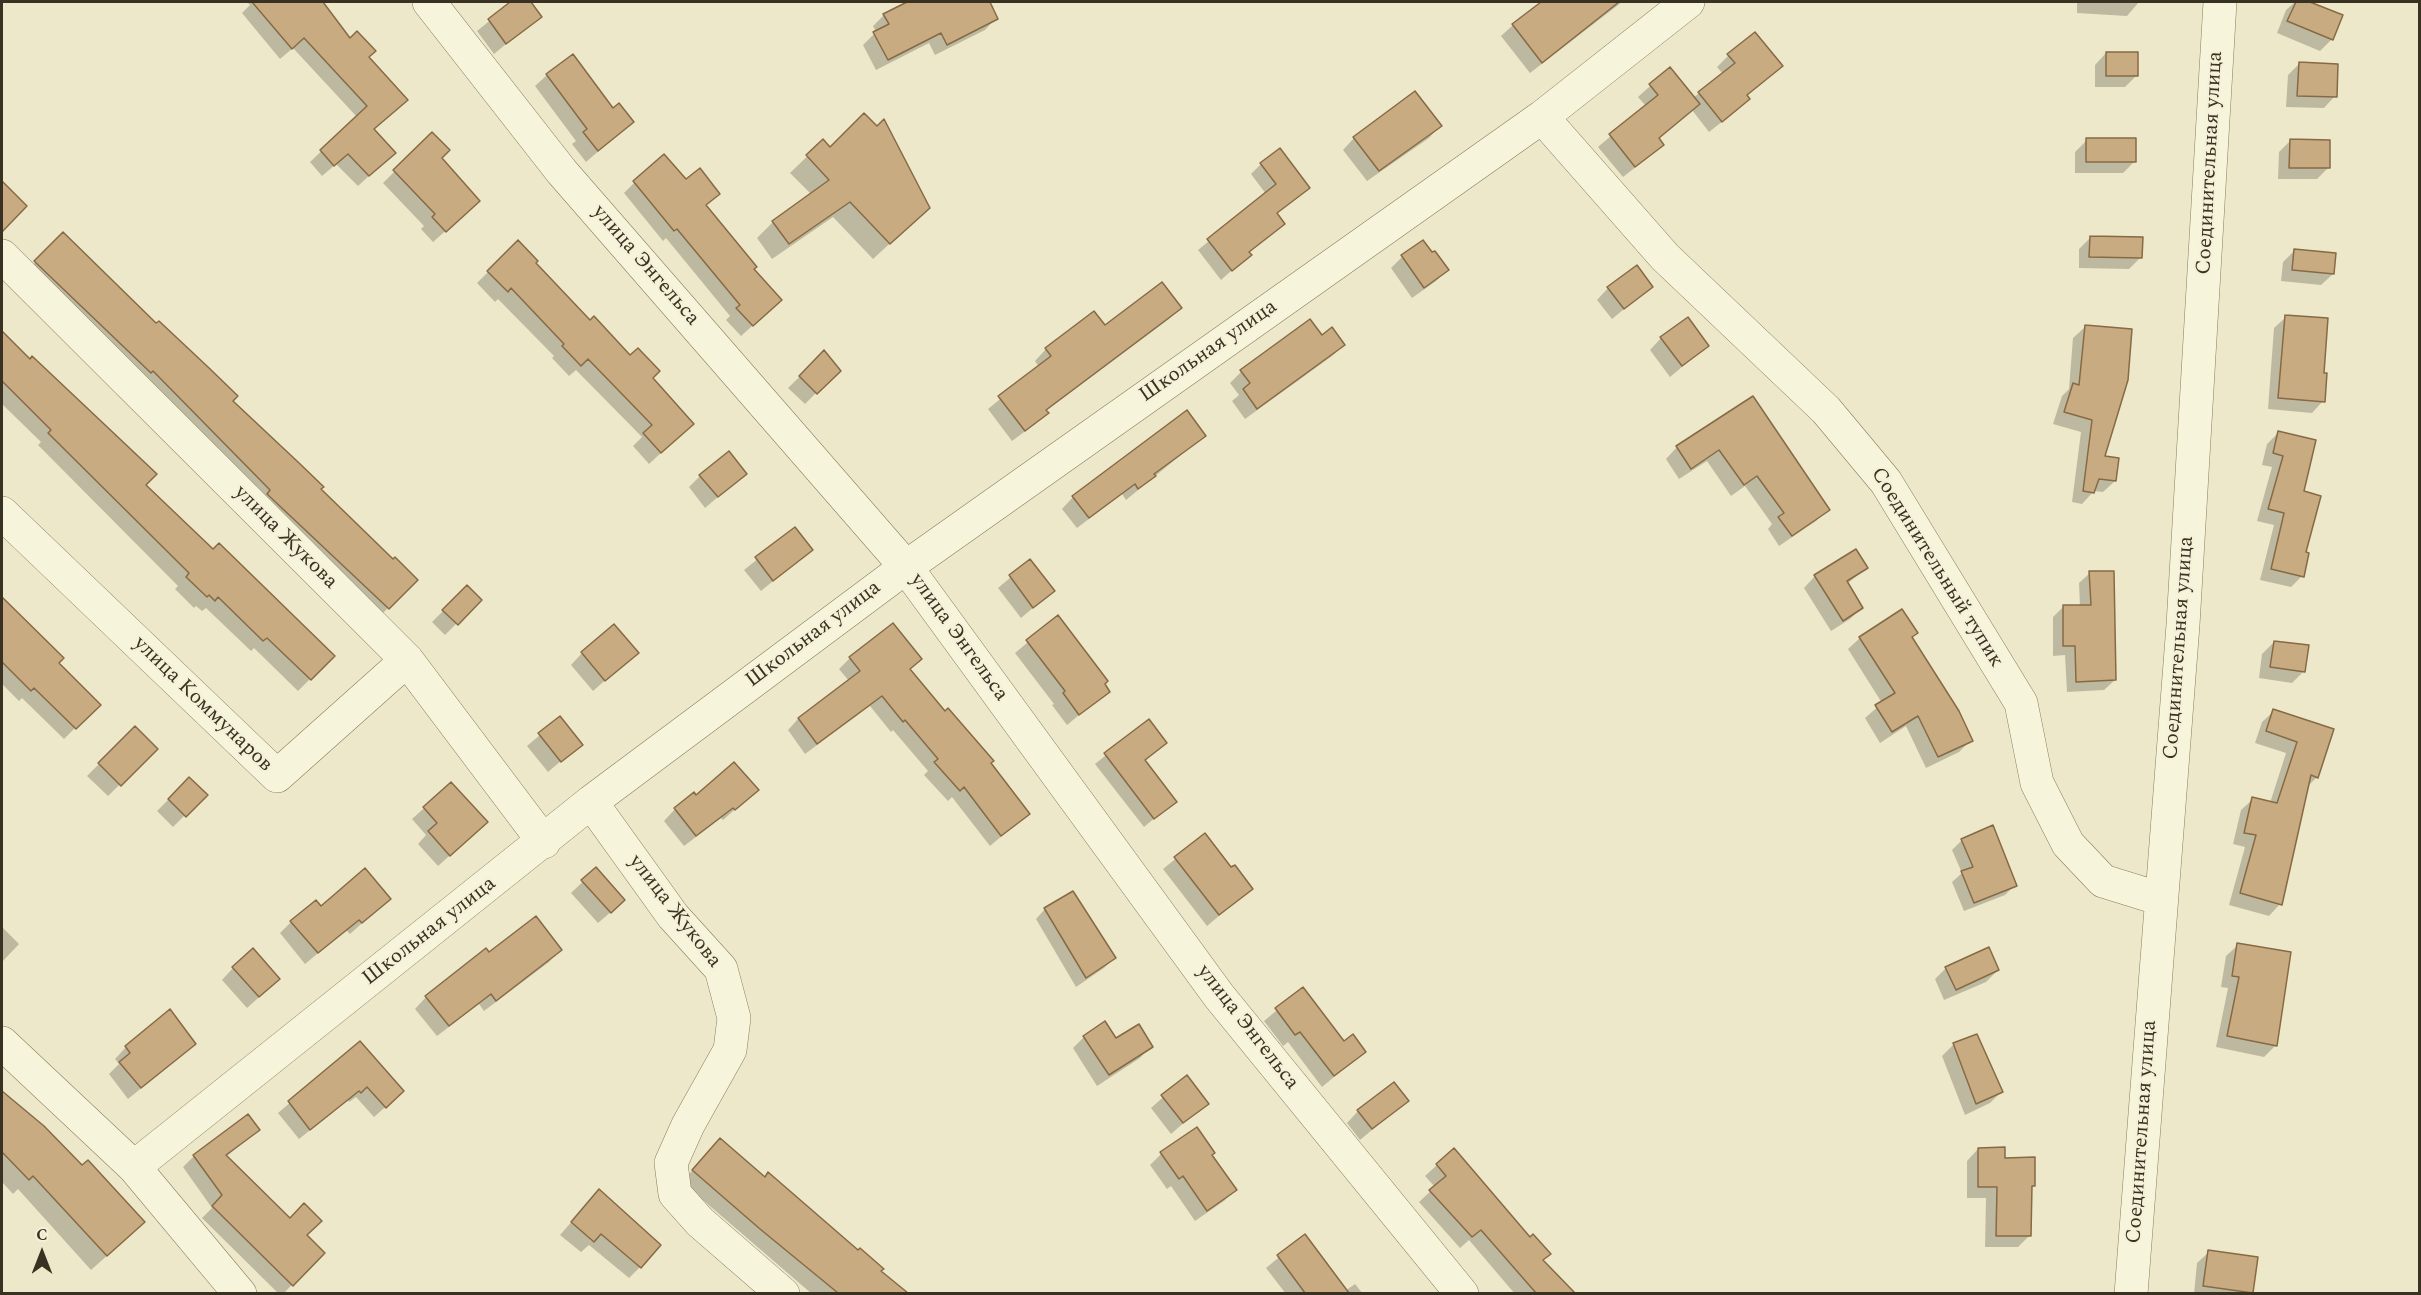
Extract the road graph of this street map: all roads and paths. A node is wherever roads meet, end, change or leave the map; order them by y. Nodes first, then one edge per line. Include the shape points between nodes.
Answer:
1 (429, 2) edge
2 (1688, 2) edge
3 (2220, 2) edge
4 (1542, 117) junction
5 (2, 256) edge
6 (2, 513) edge
7 (906, 567) junction
8 (407, 660) junction
9 (591, 802) junction
10 (544, 842) junction
11 (2161, 899) junction
12 (2, 1043) edge
13 (134, 1167) junction
14 (240, 1293) edge
15 (783, 1293) edge
16 (1462, 1293) edge
17 (2131, 1293) edge

1 - 7 street, улица Энгельса via 562,172
2 - 4 street, Школьная улица
3 - 11 street, Соединительная улица via 2184,625
4 - 7 street, Школьная улица
4 - 11 street, Соединительный тупик via 1665,257 1826,410 1886,482 2021,703 2037,783 2068,844 2103,881
5 - 8 street, улица Жукова
6 - 8 street, улица Коммунаров via 277,776
7 - 9 street, Школьная улица
7 - 16 street, улица Энгельса via 1219,996
8 - 10 street, улица Жукова
9 - 10 street, Школьная улица
9 - 15 street, улица Жукова via 673,916 721,969 734,1018 730,1050 671,1163 675,1194 700,1222
10 - 13 street, Школьная улица
11 - 17 street, Соединительная улица
12 - 13 street
13 - 14 street

